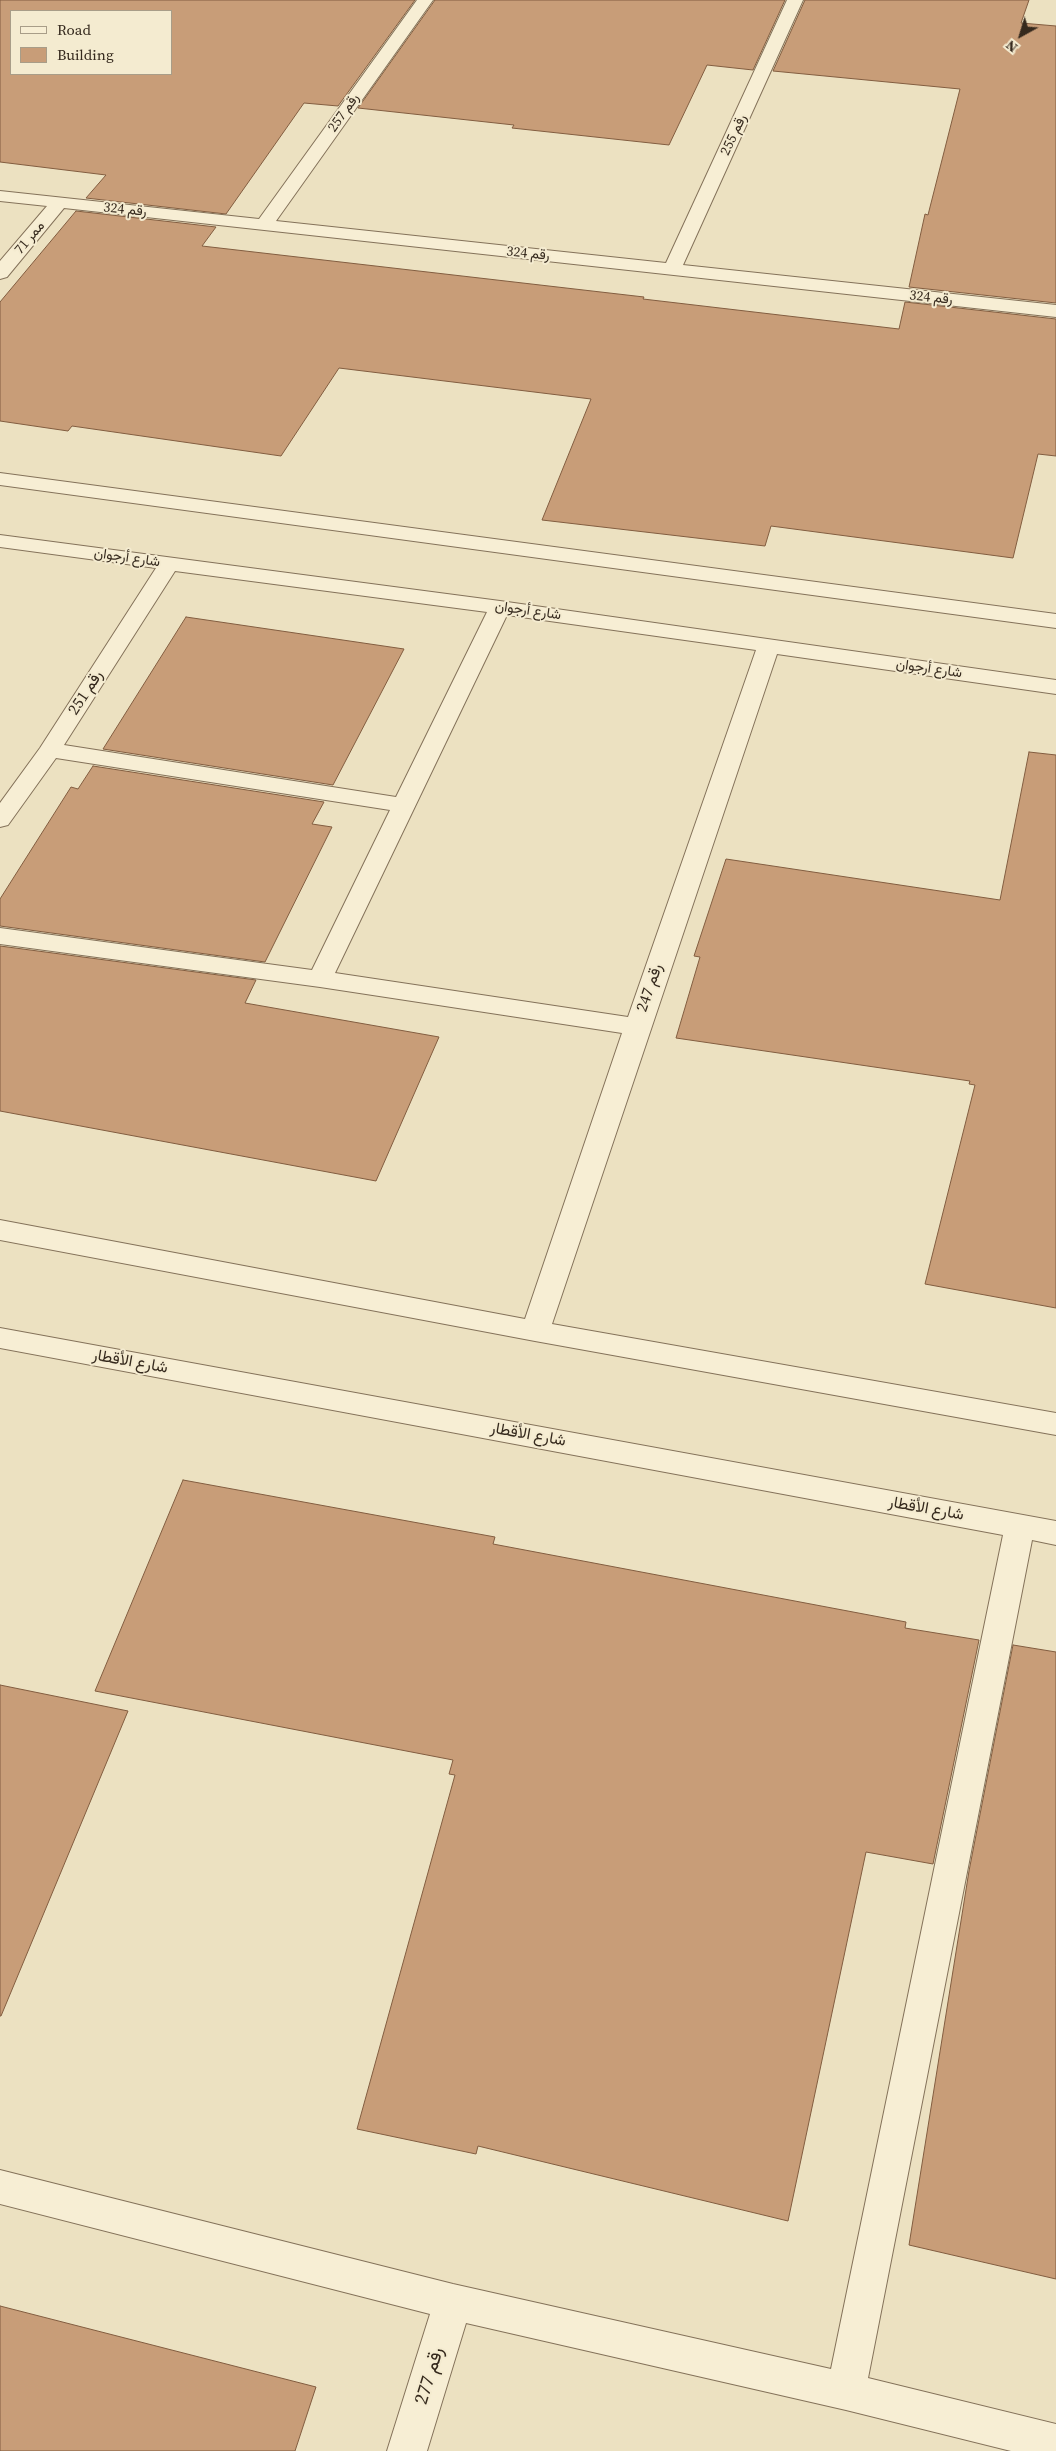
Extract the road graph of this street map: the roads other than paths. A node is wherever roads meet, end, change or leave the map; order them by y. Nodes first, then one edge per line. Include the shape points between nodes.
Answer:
1 (424, 0) edge
2 (795, 0) edge
3 (0, 196) edge
4 (60, 202) junction
5 (264, 225) junction
6 (672, 269) junction
7 (0, 273) edge
8 (1056, 312) edge
9 (0, 479) edge
10 (0, 541) edge
11 (169, 564) junction
12 (500, 607) junction
13 (1056, 621) edge
14 (770, 646) junction
15 (1056, 687) edge
16 (50, 750) junction
17 (404, 805) junction
18 (0, 820) edge
19 (0, 936) edge
20 (320, 980) junction
21 (637, 1027) junction
22 (0, 1230) edge
23 (535, 1331) junction
24 (0, 1338) edge
25 (1056, 1424) edge
26 (1020, 1526) junction
27 (1056, 1533) edge
28 (0, 2187) edge
29 (453, 2302) junction
30 (846, 2391) junction
31 (1056, 2443) edge
32 (407, 2451) edge

1 - 5 street, رقم 257
2 - 6 street, رقم 255
3 - 4 street, رقم 324
4 - 5 street, رقم 324
4 - 7 street, ممر 71
5 - 6 street, رقم 324
6 - 8 street, رقم 324
9 - 13 street
10 - 11 street, شارع أرجوان
11 - 12 street, شارع أرجوان
11 - 16 street, رقم 251
12 - 14 street, شارع أرجوان
12 - 17 street
14 - 15 street, شارع أرجوان
14 - 21 street, رقم 247
16 - 17 street
16 - 18 street, رقم 251
17 - 20 street
19 - 20 street
20 - 21 street
21 - 23 street, رقم 247
22 - 23 street
23 - 25 street
24 - 26 street, شارع الأقطار
26 - 27 street, شارع الأقطار
26 - 30 street
28 - 29 street
29 - 30 street
29 - 32 street, رقم 277
30 - 31 street

